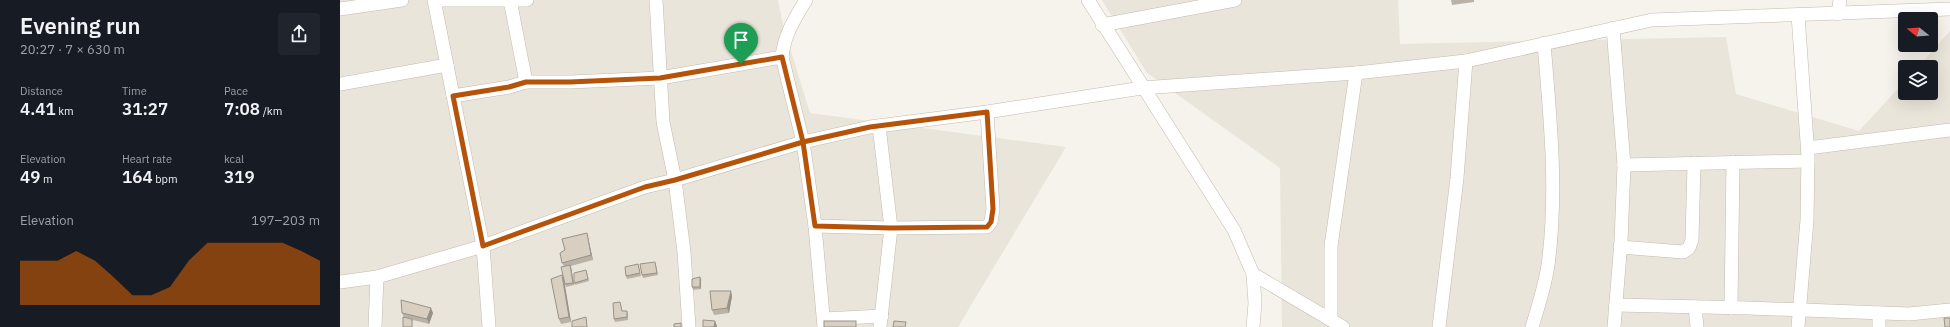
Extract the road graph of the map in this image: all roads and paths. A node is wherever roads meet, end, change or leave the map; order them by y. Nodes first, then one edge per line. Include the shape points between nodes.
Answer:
1 (402, 0) edge
2 (434, 0) edge
3 (439, 0) edge
4 (528, 0) edge
5 (656, 0) edge
6 (806, 0) edge
7 (1088, 0) edge
8 (1235, 0) edge
9 (1840, 0) edge
10 (510, 1) edge
11 (340, 9) edge
12 (1950, 9) edge
13 (1838, 14) junction
14 (1798, 15) junction
15 (1102, 25) junction
16 (1613, 28) junction
17 (1544, 42) junction
18 (782, 57) junction
19 (1466, 61) junction
20 (447, 65) junction
21 (1356, 73) junction
22 (660, 78) junction
23 (526, 82) junction
24 (340, 84) edge
25 (1142, 88) junction
26 (453, 96) junction
27 (987, 112) junction
28 (879, 126) junction
29 (1950, 133) edge
30 (803, 142) junction
31 (1808, 154) junction
32 (1734, 162) junction
33 (1694, 163) junction
34 (1624, 165) junction
35 (675, 180) junction
36 (815, 226) junction
37 (891, 228) junction
38 (483, 246) junction
39 (1620, 248) junction
40 (1253, 274) junction
41 (377, 277) junction
42 (340, 282) edge
43 (1616, 305) junction
44 (1695, 307) junction
45 (1731, 308) junction
46 (1799, 310) junction
47 (1950, 310) edge
48 (1879, 313) junction
49 (1331, 320) junction
50 (881, 322) edge
51 (824, 323) edge
52 (375, 327) edge
53 (489, 327) edge
54 (689, 327) edge
55 (1253, 327) edge
56 (1343, 327) edge
57 (1439, 327) edge
58 (1532, 327) edge
59 (1614, 327) edge
60 (1697, 327) edge
61 (1798, 327) edge
62 (1879, 327) edge

1 - 11 street
2 - 20 street
3 - 10 street
4 - 10 street
5 - 22 street
6 - 18 street via 790,26 783,45
7 - 15 street
8 - 15 street
9 - 13 street
10 - 23 street
12 - 13 street
13 - 14 street
14 - 16 street via 1652,20
14 - 31 street
15 - 25 street
16 - 17 street
16 - 34 street
17 - 19 street
17 - 58 street via 1553,159 1553,206 1548,265
18 - 22 street
18 - 30 street
19 - 21 street
19 - 57 street via 1457,178
20 - 24 street
20 - 26 street
21 - 25 street
21 - 49 street via 1331,246
22 - 23 street
22 - 35 street via 663,122
23 - 26 street
25 - 27 street
25 - 40 street via 1234,230
26 - 38 street
27 - 28 street
27 - 37 street via 993,209 991,222 987,227
28 - 30 street
28 - 37 street
29 - 31 street
30 - 35 street
30 - 36 street
31 - 32 street
31 - 46 street via 1807,220
32 - 33 street
32 - 45 street
33 - 34 street
33 - 39 street via 1692,240 1689,248 1683,252
34 - 39 street
35 - 38 street via 645,187
35 - 54 street via 684,252
36 - 37 street
36 - 51 street
37 - 50 street
38 - 41 street
38 - 53 street
39 - 43 street
40 - 49 street
40 - 55 street
41 - 42 street
41 - 52 street
43 - 44 street
43 - 59 street
44 - 45 street
44 - 60 street
45 - 46 street
46 - 48 street
46 - 61 street
47 - 48 street via 1910,314
48 - 62 street
49 - 56 street
50 - 51 street

